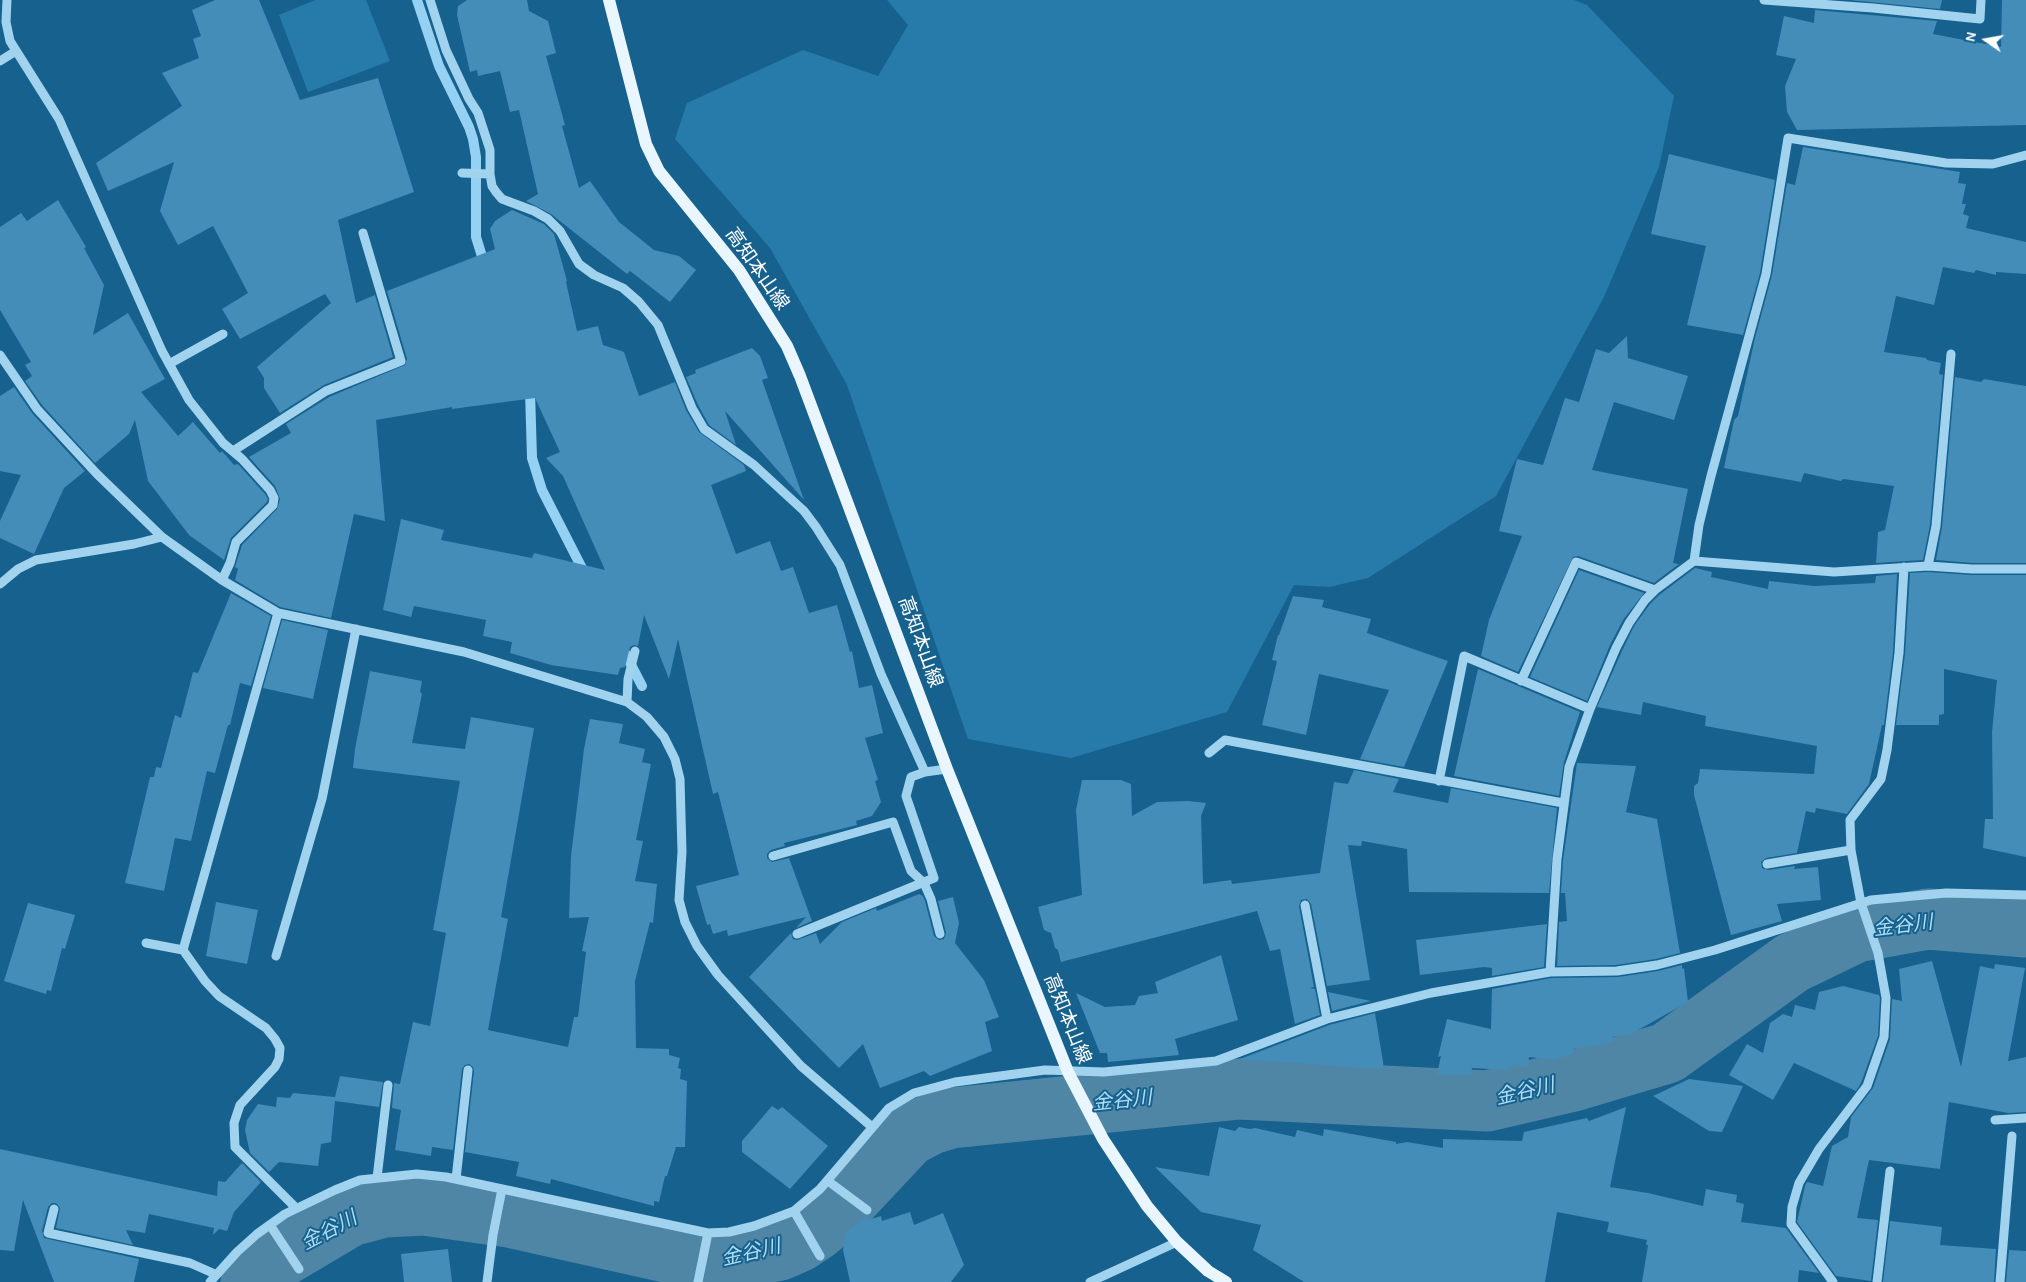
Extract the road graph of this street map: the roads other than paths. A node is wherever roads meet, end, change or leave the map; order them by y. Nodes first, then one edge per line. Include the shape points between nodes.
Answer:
1 (6, 0) edge
2 (430, 0) edge
3 (609, 0) edge
4 (1764, 0) edge
5 (1981, 0) edge
6 (1874, 4) edge
7 (16, 51) junction
8 (0, 61) edge
9 (2026, 155) edge
10 (462, 173) dead end
11 (487, 174) junction
12 (363, 233) dead end
13 (223, 334) dead end
14 (1951, 354) dead end
15 (0, 355) edge
16 (169, 364) junction
17 (233, 451) junction
18 (162, 536) junction
19 (1694, 561) junction
20 (1928, 566) junction
21 (1904, 567) junction
22 (2026, 569) edge
23 (222, 580) junction
24 (0, 584) edge
25 (1655, 590) junction
26 (278, 613) junction
27 (356, 629) junction
28 (635, 651) dead end
29 (1521, 680) junction
30 (627, 702) junction
31 (1590, 709) junction
32 (1209, 753) dead end
33 (947, 769) junction
34 (925, 772) junction
35 (1439, 781) junction
36 (1563, 803) junction
37 (1850, 850) junction
38 (773, 856) dead end
39 (1768, 864) dead end
40 (924, 883) junction
41 (2026, 895) edge
42 (1861, 903) junction
43 (1305, 905) dead end
44 (797, 934) dead end
45 (940, 934) dead end
46 (146, 943) dead end
47 (183, 950) junction
48 (276, 956) dead end
49 (1550, 972) junction
50 (1327, 1019) junction
51 (468, 1070) dead end
52 (1068, 1072) junction
53 (388, 1085) dead end
54 (2026, 1118) edge
55 (1995, 1120) dead end
56 (872, 1127) junction
57 (2012, 1136) dead end
58 (1890, 1171) dead end
59 (377, 1178) junction
60 (456, 1179) junction
61 (828, 1180) junction
62 (501, 1193) junction
63 (296, 1208) junction
64 (54, 1209) dead end
65 (867, 1210) dead end
66 (794, 1211) junction
67 (270, 1225) junction
68 (707, 1238) junction
69 (1176, 1242) junction
70 (820, 1256) dead end
71 (299, 1269) dead end
72 (212, 1278) edge
73 (487, 1282) edge
74 (698, 1282) edge
75 (1090, 1282) edge
76 (1226, 1282) edge
77 (1833, 1282) edge
78 (1877, 1282) edge
79 (2000, 1282) edge

1 - 7 street via 6,22
2 - 11 street via 446,50 468,99 478,113 490,150
3 - 33 main road, 高知本山線 via 646,144 659,171 739,270 786,346 830,454
4 - 6 street
5 - 6 street via 1980,19
7 - 8 street
7 - 16 street via 59,119
9 - 19 street via 1993,164 1946,163 1788,138 1766,274 1711,476
10 - 11 street
11 - 34 street via 502,199 548,220 560,231 580,264 594,275 623,288 639,302 658,325 704,429 754,465 804,511 816,527 840,565 882,674
12 - 17 street via 401,360 326,391
13 - 16 street
14 - 20 street via 1936,526
15 - 18 street via 37,409 97,474
16 - 17 street via 189,400
17 - 23 street via 274,498 273,505 264,516 236,542
18 - 23 street
18 - 24 street via 134,544 36,560
19 - 21 street via 1834,572
19 - 25 street
20 - 21 street
20 - 22 street
21 - 37 street via 1899,653 1887,750 1881,779 1850,820
23 - 26 street
25 - 29 street via 1576,562
25 - 31 street via 1629,623
26 - 27 street
26 - 47 street
27 - 30 street via 464,652
27 - 48 street via 322,799
28 - 30 street via 628,679
29 - 31 street
29 - 35 street via 1464,656
30 - 56 street via 664,737 675,759 680,780 682,852 679,900 697,946 718,975 801,1066
31 - 36 street via 1569,766
32 - 35 street via 1225,740
33 - 34 street
33 - 52 main road, 高知本山線
34 - 40 street via 911,777 906,796 934,878
35 - 36 street
36 - 49 street via 1556,859
37 - 39 street
37 - 42 street
38 - 40 street via 893,822 911,871
40 - 44 street
40 - 45 street
41 - 42 street via 1946,893
42 - 49 street via 1715,950 1656,965 1617,971
42 - 77 street via 1878,954 1886,998 1884,1037 1867,1086 1819,1149 1799,1183 1792,1207 1791,1224
43 - 50 street
46 - 47 street
47 - 63 street via 219,996 266,1028 280,1048 275,1067 240,1105 234,1123 235,1147
49 - 50 street via 1431,993
50 - 52 street via 1216,1061 1104,1072
51 - 60 street
52 - 56 street via 1036,1072 955,1082 914,1092 889,1108
52 - 69 main road, 高知本山線 via 1123,1172
53 - 59 street
54 - 55 street
56 - 61 street
57 - 79 street
58 - 78 street
59 - 60 street via 418,1174
59 - 63 street via 360,1180
60 - 62 street
61 - 65 street
61 - 66 street
62 - 68 street
62 - 73 street
63 - 67 street
64 - 72 street via 48,1233 190,1263
66 - 68 street
66 - 70 street
67 - 71 street
67 - 72 street
68 - 74 street
69 - 75 street
69 - 76 main road, 高知本山線 via 1208,1271

